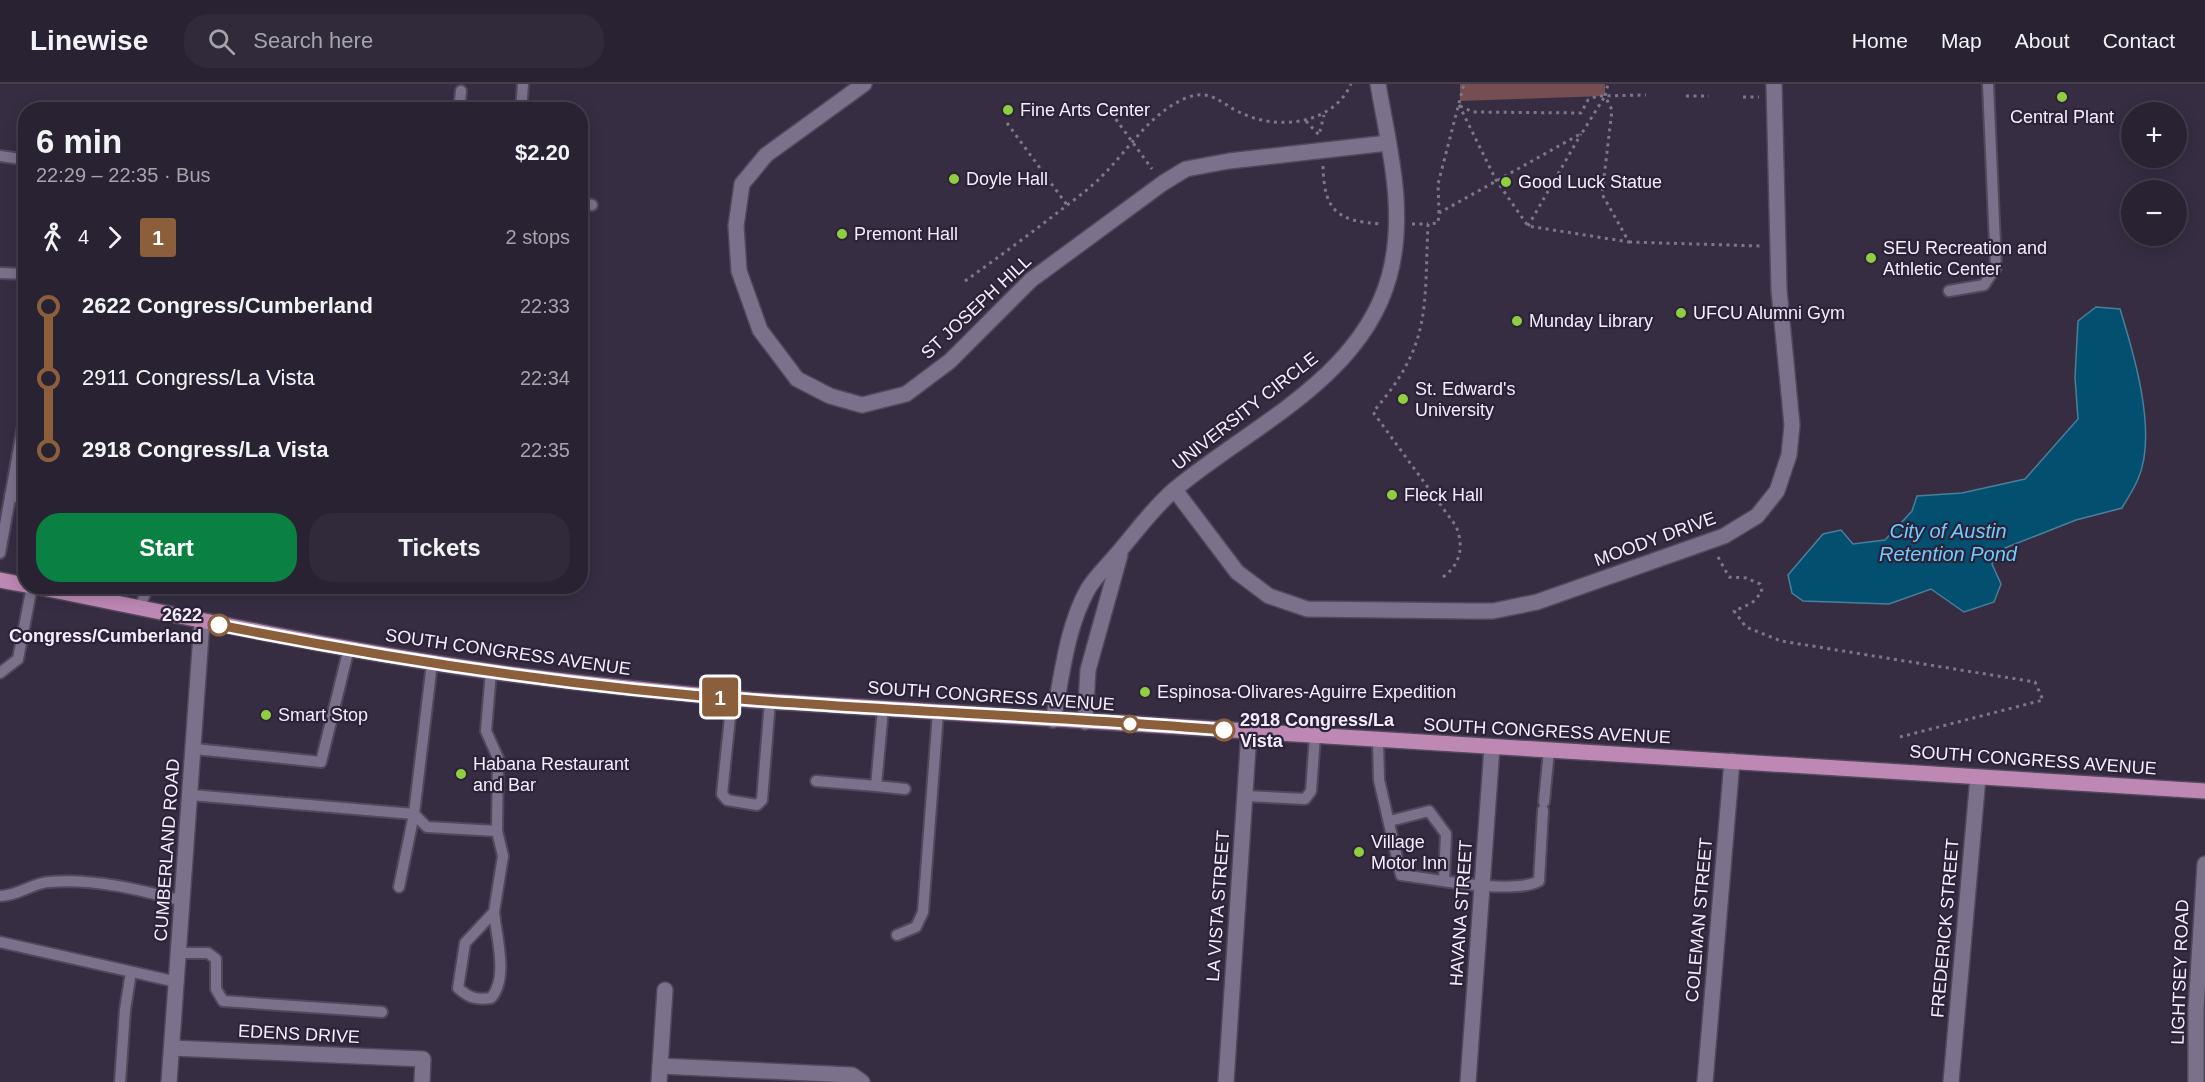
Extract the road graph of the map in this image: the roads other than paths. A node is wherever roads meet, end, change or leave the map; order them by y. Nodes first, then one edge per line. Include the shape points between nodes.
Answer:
1 (524, 84) edge
2 (864, 84) edge
3 (1378, 84) edge
4 (1774, 84) edge
5 (1988, 84) edge
6 (461, 91) dead end
7 (460, 102) edge
8 (522, 102) edge
9 (1388, 143) junction
10 (0, 156) edge
11 (18, 159) edge
12 (588, 204) edge
13 (592, 205) dead end
14 (0, 273) edge
15 (18, 274) edge
16 (1949, 291) dead end
17 (18, 452) edge
18 (1175, 490) junction
19 (10, 496) junction
20 (18, 498) edge
21 (1121, 549) junction
22 (0, 553) edge
23 (0, 579) edge
24 (18, 583) edge
25 (31, 594) edge
26 (74, 594) edge
27 (145, 594) edge
28 (140, 607) junction
29 (202, 621) junction
30 (349, 648) junction
31 (432, 663) junction
32 (491, 671) junction
33 (0, 673) edge
34 (732, 698) junction
35 (770, 701) junction
36 (883, 709) junction
37 (938, 713) junction
38 (1053, 720) junction
39 (1085, 722) junction
40 (1249, 732) junction
41 (1315, 736) junction
42 (1378, 740) junction
43 (1492, 747) junction
44 (195, 749) junction
45 (1549, 750) junction
46 (1732, 761) junction
47 (1978, 777) junction
48 (816, 781) dead end
49 (876, 786) junction
50 (905, 789) dead end
51 (2205, 791) edge
52 (191, 795) junction
53 (1245, 796) junction
54 (414, 814) junction
55 (1390, 821) junction
56 (497, 831) junction
57 (2205, 864) edge
58 (1444, 880) junction
59 (1482, 885) junction
60 (399, 887) dead end
61 (0, 896) edge
62 (2204, 899) edge
63 (183, 901) junction
64 (494, 912) junction
65 (897, 935) dead end
66 (0, 942) edge
67 (179, 953) junction
68 (131, 972) junction
69 (177, 982) junction
70 (665, 990) dead end
71 (382, 1012) dead end
72 (172, 1048) junction
73 (660, 1066) junction
74 (120, 1082) edge
75 (170, 1082) edge
76 (422, 1082) edge
77 (659, 1082) edge
78 (862, 1082) edge
79 (1226, 1082) edge
80 (1468, 1082) edge
81 (1705, 1082) edge
82 (1951, 1082) edge
83 (2196, 1082) edge

1 - 8 lane
2 - 9 street, ST JOSEPH HILL via 766,154 742,184 736,226 739,272 760,330 797,379 830,396 862,405 906,394 950,361 1031,280 1186,170 1229,161
3 - 9 street, UNIVERSITY CIRCLE
4 - 18 street, MOODY DRIVE via 1779,290 1792,425 1789,455 1778,491 1757,516 1724,536 1538,602 1468,611 1307,609 1269,596 1237,572
5 - 16 lane via 1996,267 1984,285
6 - 7 lane
9 - 18 street, UNIVERSITY CIRCLE via 1396,183 1398,224 1389,277 1372,319 1324,377
10 - 11 lane
12 - 13 lane
14 - 15 lane
17 - 19 lane
18 - 21 street, UNIVERSITY CIRCLE
19 - 20 lane
19 - 22 lane
21 - 38 street, UNIVERSITY CIRCLE via 1088,588 1067,649
21 - 39 street, UNIVERSITY CIRCLE via 1088,670
23 - 24 main road
25 - 33 lane via 18,659
26 - 28 main road, SOUTH CONGRESS AVENUE
27 - 28 lane
28 - 29 main road, SOUTH CONGRESS AVENUE
29 - 30 main road, SOUTH CONGRESS AVENUE
29 - 44 street, CUMBERLAND ROAD
30 - 31 main road, SOUTH CONGRESS AVENUE
30 - 44 lane via 321,762
31 - 32 main road, SOUTH CONGRESS AVENUE
31 - 54 lane
32 - 34 main road, SOUTH CONGRESS AVENUE
32 - 56 lane via 486,731 498,758
34 - 35 main road, SOUTH CONGRESS AVENUE
34 - 35 lane via 722,794 727,800 757,805 762,800
35 - 36 main road, SOUTH CONGRESS AVENUE
36 - 37 main road, SOUTH CONGRESS AVENUE
36 - 49 lane
37 - 38 main road, SOUTH CONGRESS AVENUE
37 - 65 lane via 923,912 916,927
38 - 39 main road, SOUTH CONGRESS AVENUE
39 - 40 main road, SOUTH CONGRESS AVENUE
40 - 41 main road, SOUTH CONGRESS AVENUE
40 - 53 street, LA VISTA STREET
41 - 42 main road, SOUTH CONGRESS AVENUE
41 - 53 lane via 1311,791 1305,799
42 - 43 main road, SOUTH CONGRESS AVENUE
42 - 55 lane via 1379,780
43 - 45 main road, SOUTH CONGRESS AVENUE
43 - 59 street, HAVANA STREET
44 - 52 street, CUMBERLAND ROAD
45 - 46 main road, SOUTH CONGRESS AVENUE
45 - 59 lane via 1539,881 1529,886
46 - 47 main road, SOUTH CONGRESS AVENUE
46 - 81 street, COLEMAN STREET
47 - 51 main road, SOUTH CONGRESS AVENUE
47 - 82 street, FREDERICK STREET
48 - 49 lane
49 - 50 lane
52 - 54 lane
52 - 63 street, CUMBERLAND ROAD
53 - 79 street, LA VISTA STREET
54 - 56 lane via 427,827
54 - 60 lane
55 - 58 lane via 1401,875
55 - 58 lane via 1430,811 1446,834
56 - 64 lane via 503,856
57 - 62 street, LIGHTSEY ROAD
58 - 59 lane
59 - 80 street, HAVANA STREET
61 - 63 lane via 47,882 117,885
62 - 83 street, LIGHTSEY ROAD via 2196,999
63 - 67 street, CUMBERLAND ROAD
64 - 64 lane via 465,943 459,969 458,988 477,1000 491,998 497,991 500,971
66 - 68 lane
67 - 69 street, CUMBERLAND ROAD
67 - 71 lane via 208,953 216,959 216,989 223,1001
68 - 69 lane
68 - 74 lane
69 - 72 street, CUMBERLAND ROAD
70 - 73 street
72 - 75 street, CUMBERLAND ROAD
72 - 76 street, EDENS DRIVE via 423,1059
73 - 77 street
73 - 78 street via 852,1075

